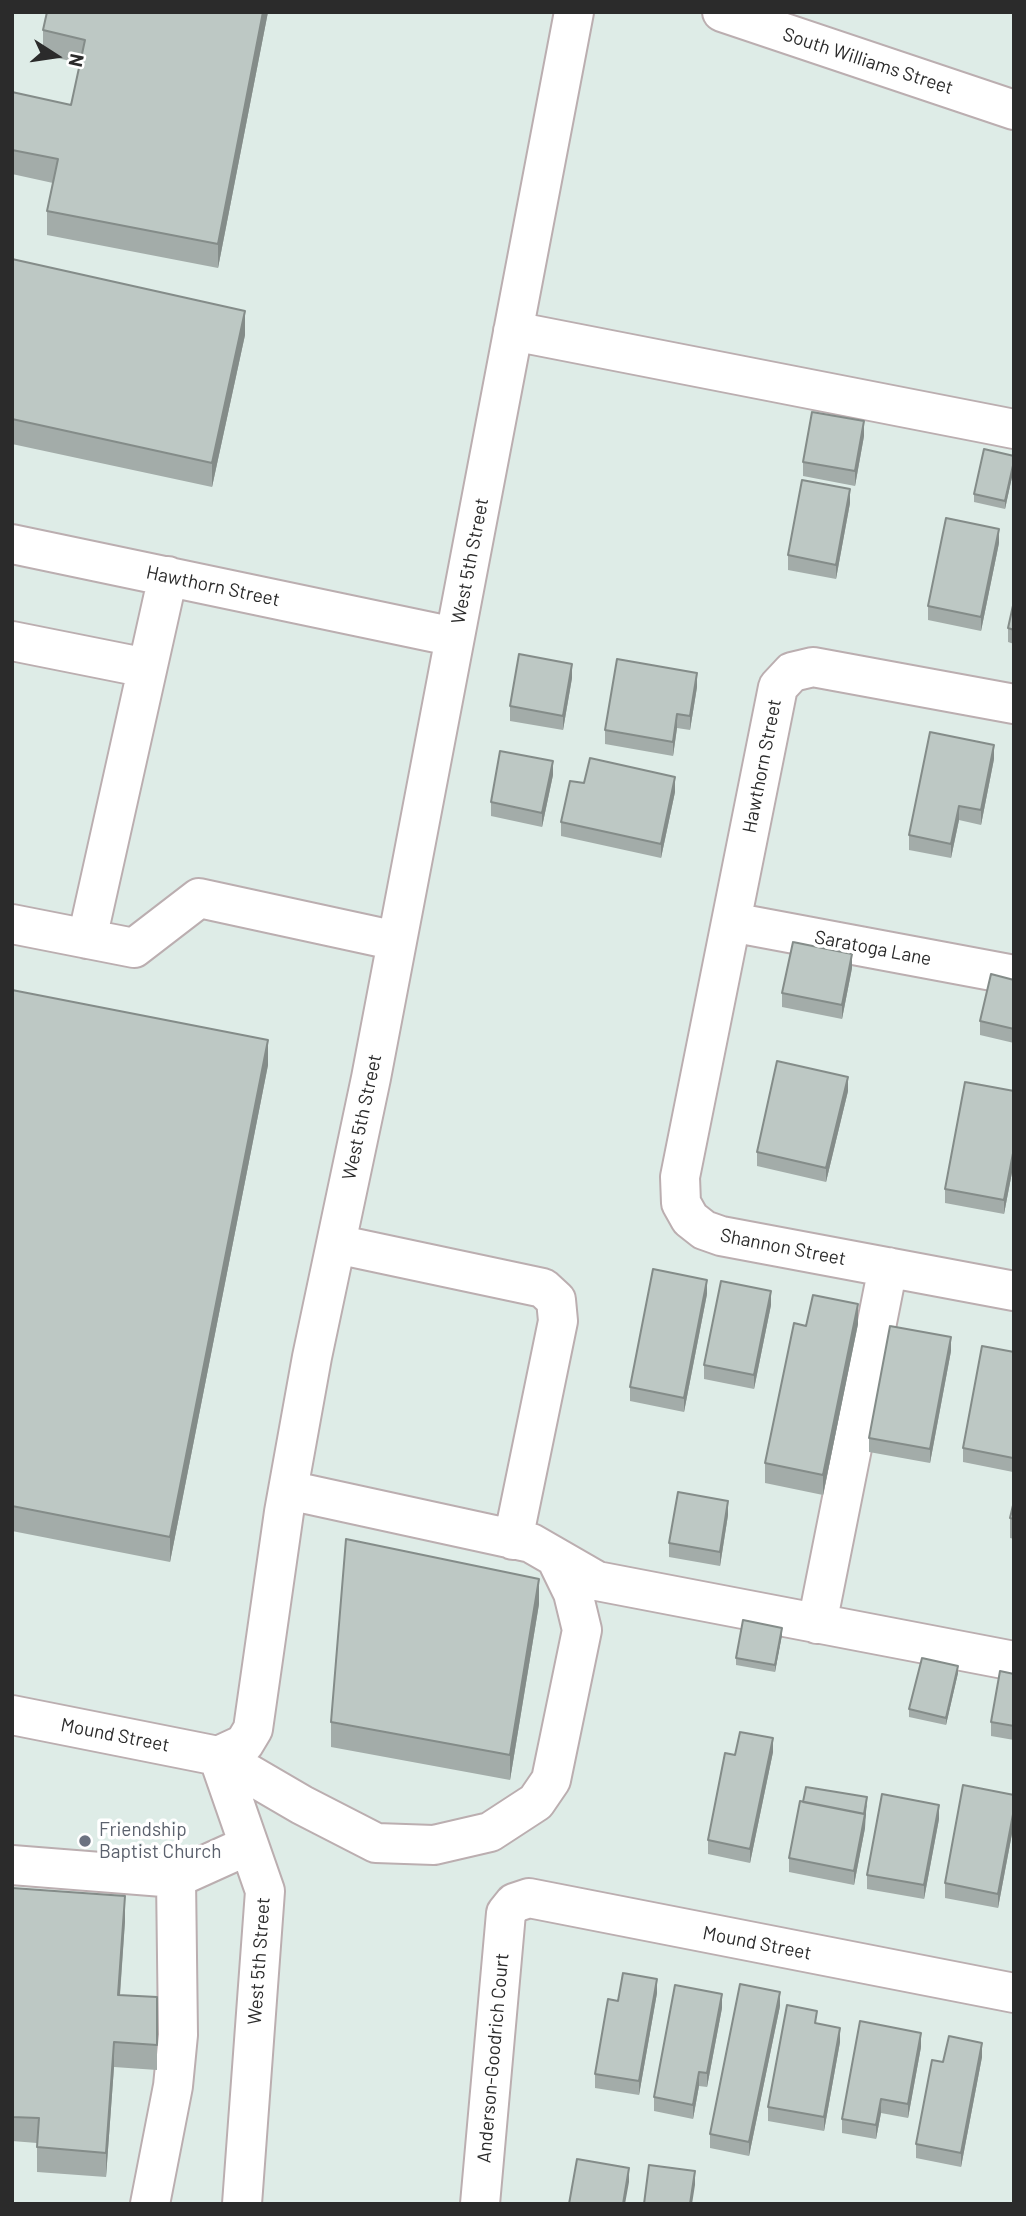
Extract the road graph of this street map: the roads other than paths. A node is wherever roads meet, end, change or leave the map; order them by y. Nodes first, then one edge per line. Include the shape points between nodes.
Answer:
1 (574, 12) edge
2 (722, 12) edge
3 (815, 27) edge
4 (1014, 110) edge
5 (513, 331) junction
6 (1014, 429) edge
7 (12, 544) edge
8 (167, 576) junction
9 (455, 637) junction
10 (12, 641) edge
11 (147, 668) junction
12 (1014, 704) edge
13 (731, 922) junction
14 (12, 924) edge
15 (87, 939) junction
16 (397, 941) junction
17 (1014, 975) edge
18 (336, 1244) junction
19 (888, 1267) junction
20 (1014, 1291) edge
21 (288, 1490) junction
22 (513, 1539) junction
23 (556, 1558) junction
24 (817, 1625) junction
25 (1014, 1661) edge
26 (12, 1715) edge
27 (218, 1756) junction
28 (249, 1845) junction
29 (12, 1865) edge
30 (176, 1878) junction
31 (506, 1913) joint
32 (1014, 1993) edge
33 (150, 2204) edge
34 (242, 2204) edge
35 (480, 2204) edge

1 - 5 street, West 5th Street
2 - 3 street, South Williams Street
3 - 4 street, South Williams Street
5 - 6 street
5 - 9 street, West 5th Street
7 - 8 street, Hawthorn Street
8 - 9 street, Hawthorn Street
8 - 11 street
9 - 16 street, West 5th Street
10 - 11 street
11 - 15 street
12 - 13 street, Hawthorn Street via 813,667 792,672 778,687
13 - 17 street, Saratoga Lane
13 - 19 street, Shannon Street via 680,1177 681,1203 696,1225 721,1236
14 - 15 street
15 - 16 street via 134,948 199,898
16 - 18 street, West 5th Street
18 - 21 street, West 5th Street
18 - 22 street via 542,1288 556,1300 558,1321
19 - 20 street, Shannon Street
19 - 24 street
21 - 22 street
21 - 27 street, West 5th Street via 253,1729 244,1744
22 - 23 street via 531,1543
23 - 24 street via 597,1581
23 - 27 street, Mound Street via 573,1593 582,1630 551,1780 536,1802 490,1832 434,1845 376,1843
24 - 25 street
26 - 27 street, Mound Street
27 - 28 street, West 5th Street
28 - 30 street
28 - 34 street, West 5th Street via 265,1891
29 - 30 street
30 - 33 street via 178,2035
31 - 32 street, Mound Street via 514,1903 529,1898
31 - 35 street, Anderson-Goodrich Court

